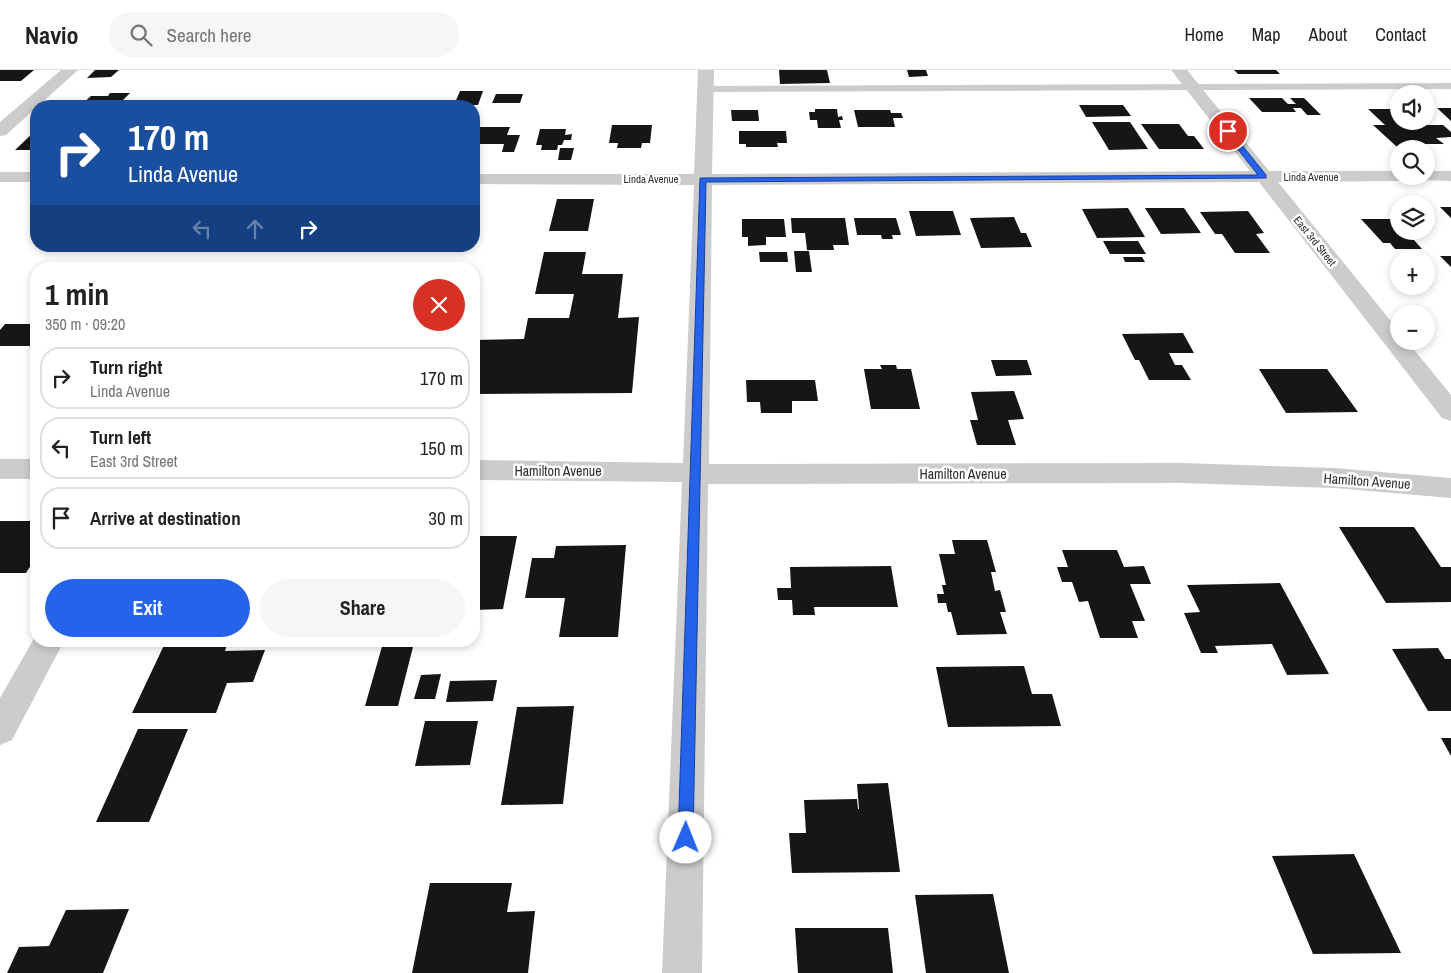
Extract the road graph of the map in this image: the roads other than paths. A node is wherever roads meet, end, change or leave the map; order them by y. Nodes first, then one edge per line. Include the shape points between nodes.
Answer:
1 (70, 70) edge
2 (1179, 70) edge
3 (706, 80) edge
4 (1192, 86) junction
5 (1451, 86) edge
6 (36, 100) edge
7 (30, 105) edge
8 (0, 131) edge
9 (1390, 176) edge
10 (1435, 176) edge
11 (1451, 176) edge
12 (0, 177) edge
13 (30, 177) edge
14 (1264, 177) junction
15 (480, 179) edge
16 (702, 180) junction
17 (1451, 412) edge
18 (0, 469) edge
19 (30, 469) edge
20 (480, 470) edge
21 (695, 473) junction
22 (1451, 488) edge
23 (46, 647) edge
24 (0, 728) edge
25 (682, 973) edge

1 - 6 street
2 - 4 street, East 3rd Street
3 - 4 lane
3 - 16 street
4 - 5 lane
4 - 14 street, East 3rd Street
7 - 8 street
9 - 14 street, Linda Avenue
10 - 11 street
12 - 13 street
14 - 16 street, Linda Avenue
14 - 17 street, East 3rd Street
15 - 16 street, Linda Avenue
16 - 21 street
18 - 19 street
20 - 21 street, Hamilton Avenue
21 - 22 street, Hamilton Avenue via 1182,473 1334,478
21 - 25 street
23 - 24 street

